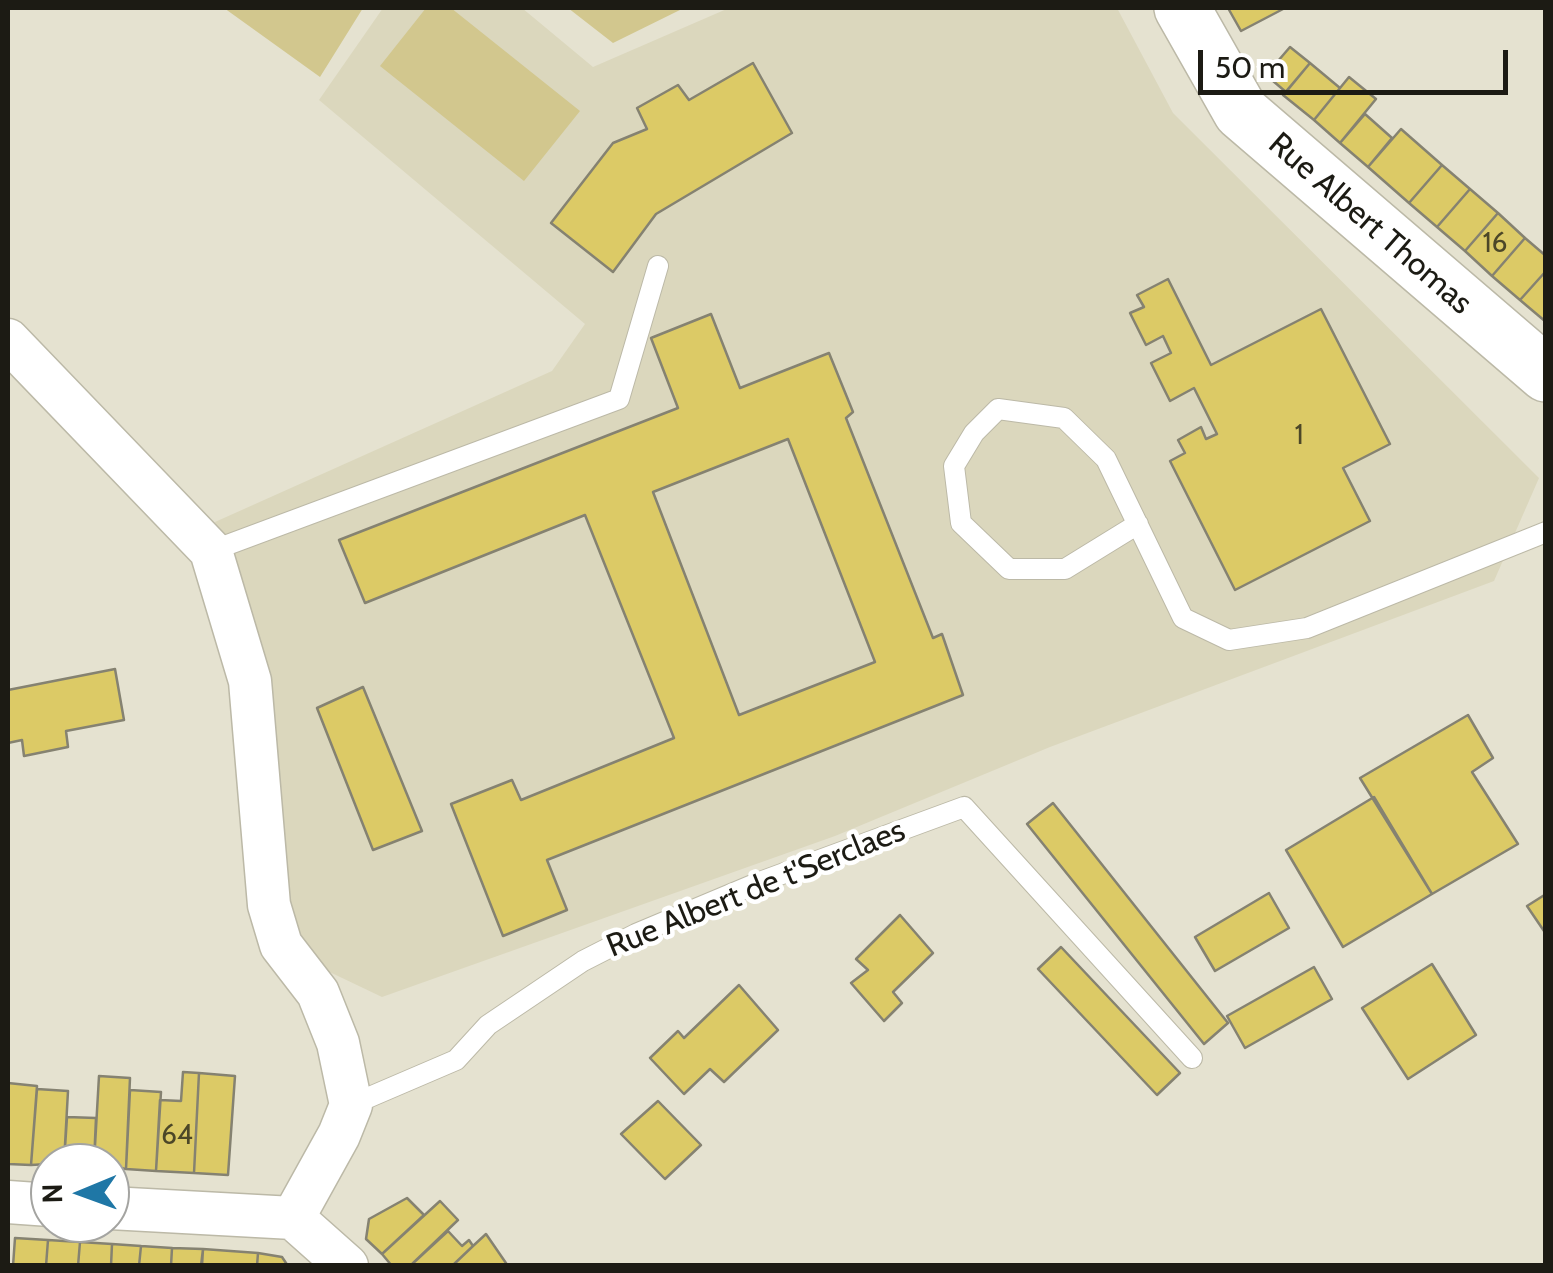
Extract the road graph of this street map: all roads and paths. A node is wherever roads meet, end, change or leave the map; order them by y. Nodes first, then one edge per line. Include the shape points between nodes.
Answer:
1 (1182, 8) edge
2 (658, 266) dead end
3 (8, 340) edge
4 (1546, 374) edge
5 (1138, 524) junction
6 (1546, 532) edge
7 (211, 552) junction
8 (1192, 1058) dead end
9 (351, 1104) junction
10 (130, 1209) edge
11 (293, 1218) junction
12 (347, 1266) edge

1 - 4 street, Rue Albert Thomas via 1241,112
2 - 7 lane via 619,398
3 - 7 street
5 - 5 lane via 1106,459 1064,418 998,408 954,466 961,524 1009,570 1065,569
5 - 6 lane via 1183,618 1229,640 1307,628
7 - 9 street via 250,681 269,905 281,945 318,993
8 - 9 lane, Rue Albert de t'Serclaes via 964,807 636,934 488,1025 456,1060
9 - 11 street
10 - 11 street
11 - 12 street

